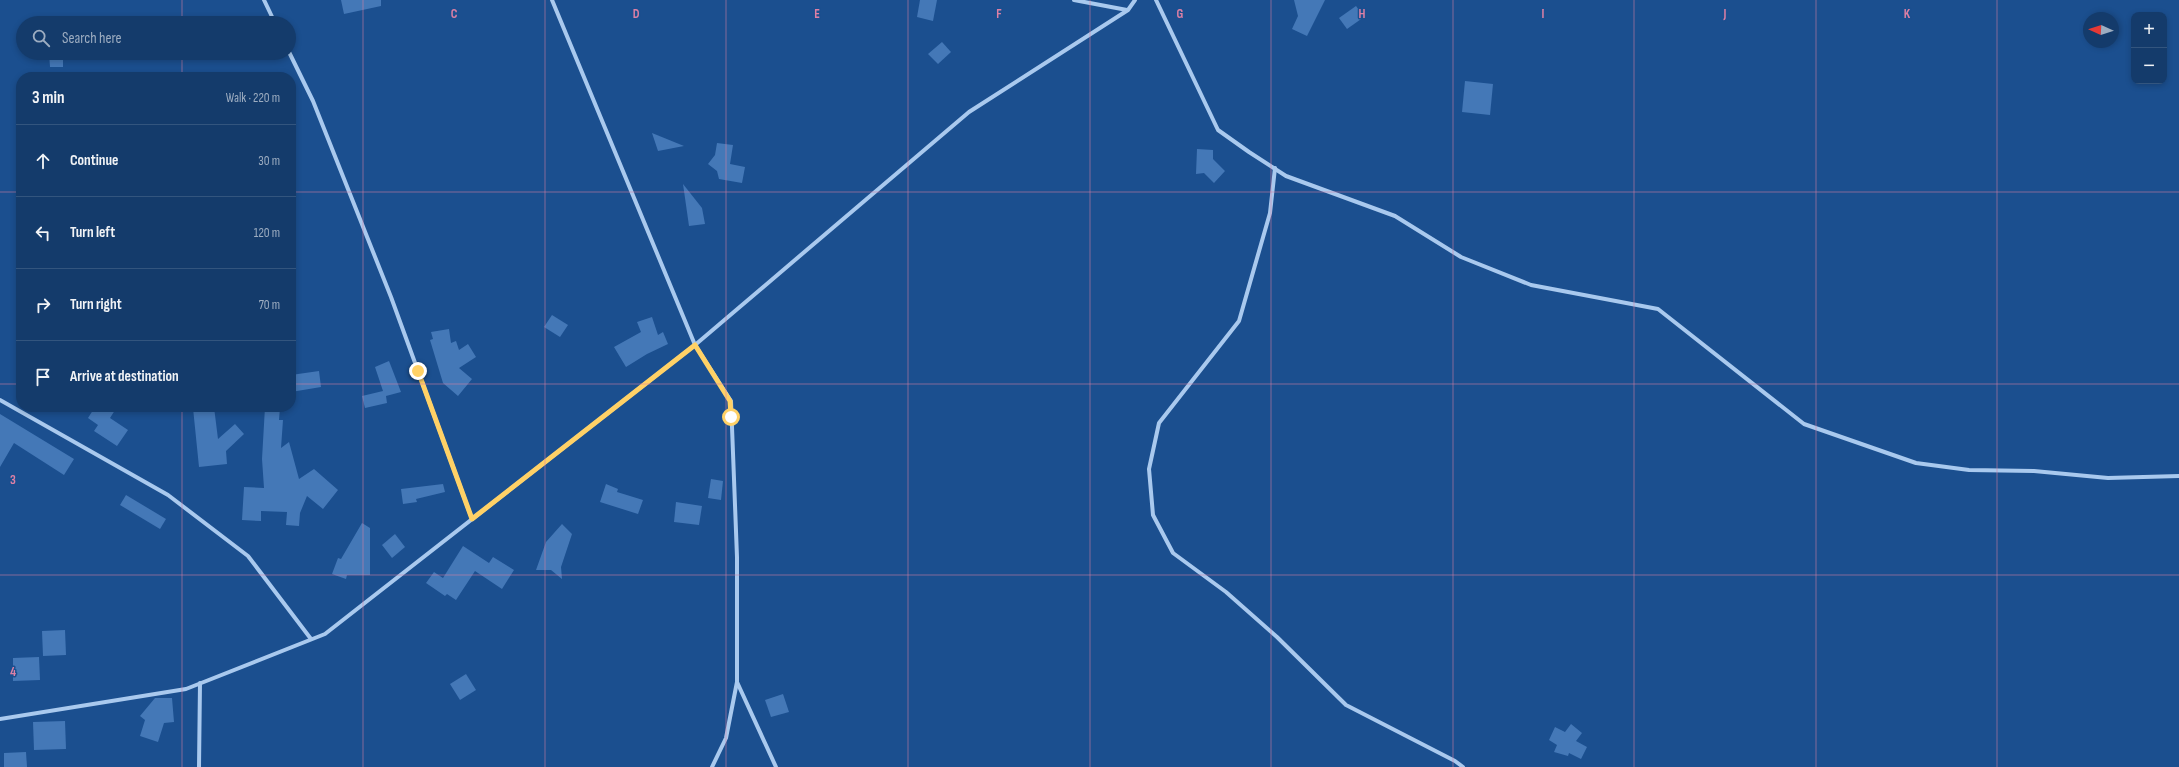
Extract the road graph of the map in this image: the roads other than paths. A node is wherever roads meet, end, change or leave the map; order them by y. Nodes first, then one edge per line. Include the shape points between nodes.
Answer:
1 (264, 0) edge
2 (552, 0) edge
3 (1074, 0) edge
4 (1135, 0) edge
5 (1156, 0) edge
6 (1128, 10) junction
7 (272, 16) edge
8 (293, 60) edge
9 (1275, 168) junction
10 (695, 345) junction
11 (0, 400) edge
12 (16, 409) edge
13 (21, 412) edge
14 (2179, 476) edge
15 (472, 519) junction
16 (311, 639) junction
17 (737, 682) junction
18 (200, 683) junction
19 (0, 719) edge
20 (199, 767) edge
21 (712, 767) edge
22 (776, 767) edge
23 (1463, 767) edge

1 - 7 street
2 - 10 street
3 - 6 street
4 - 6 street
5 - 9 street via 1218,130
6 - 10 street via 969,112
8 - 15 street via 313,101 388,290
9 - 14 street via 1286,176 1395,216 1461,257 1530,285 1658,309 1804,424 1916,463 1969,470 2034,471 2108,478
9 - 23 street via 1270,213 1239,321 1158,423 1149,469 1153,515 1174,554 1226,592 1277,637 1346,705
10 - 15 street
10 - 17 street via 730,401 737,557
11 - 12 street
13 - 16 street via 174,500 248,556
15 - 16 street via 325,634
16 - 18 street
17 - 21 street via 726,738
17 - 22 street
18 - 19 street via 186,688
18 - 20 street

